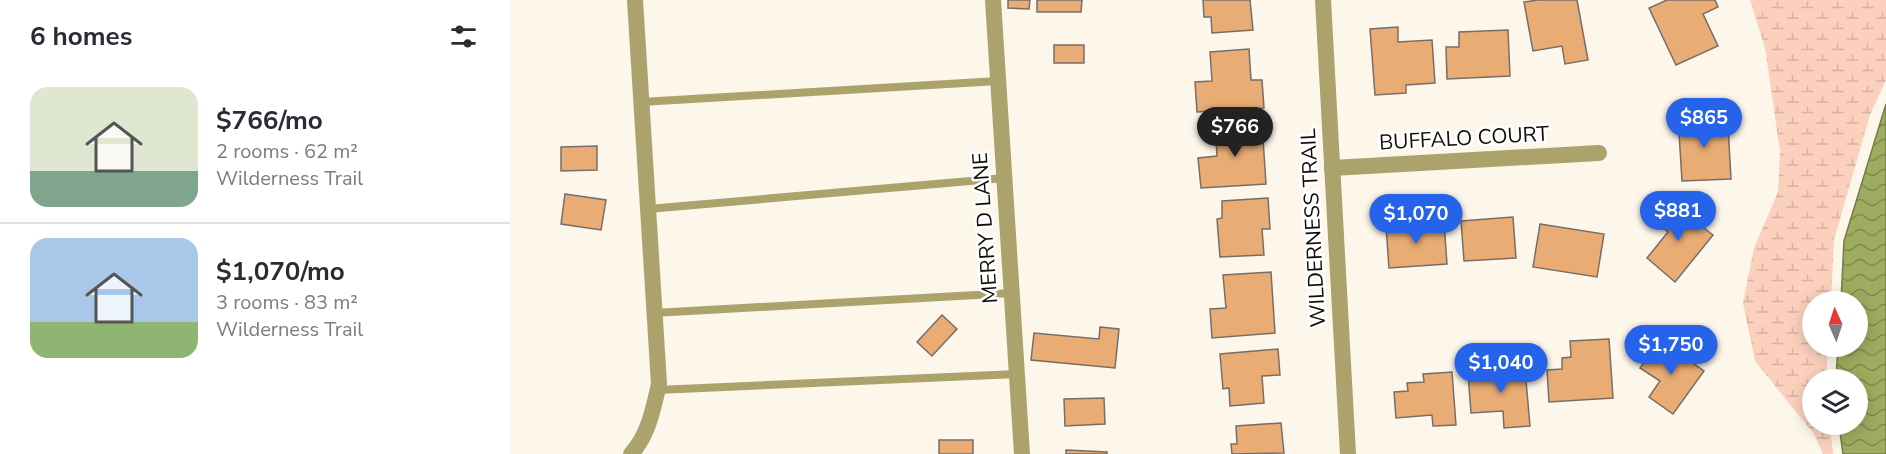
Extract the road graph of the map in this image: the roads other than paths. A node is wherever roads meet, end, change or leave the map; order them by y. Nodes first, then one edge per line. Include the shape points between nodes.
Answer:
1 (635, 0) edge
2 (993, 0) edge
3 (1323, 0) edge
4 (998, 81) junction
5 (641, 102) junction
6 (1599, 153) dead end
7 (1332, 168) junction
8 (1005, 178) junction
9 (648, 209) junction
10 (1012, 293) junction
11 (654, 313) junction
12 (1017, 374) junction
13 (657, 390) junction
14 (638, 450) edge
15 (1022, 454) edge
16 (1348, 454) edge

1 - 5 street
2 - 4 street, MERRY D LANE
3 - 7 street, WILDERNESS TRAIL
4 - 5 lane
4 - 8 street, MERRY D LANE
5 - 9 street
6 - 7 street, BUFFALO COURT
7 - 16 street, WILDERNESS TRAIL
8 - 9 lane
8 - 10 street, MERRY D LANE
9 - 11 street
10 - 11 lane
10 - 12 street, MERRY D LANE
11 - 13 street
12 - 13 lane
12 - 15 street, MERRY D LANE
13 - 14 street

